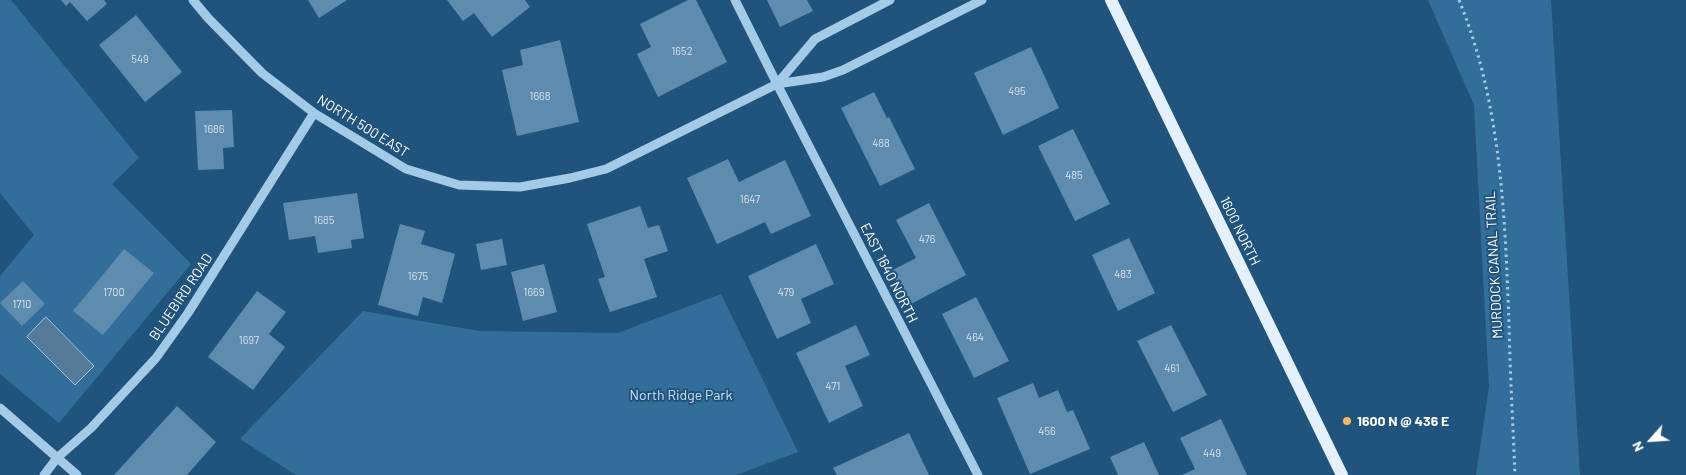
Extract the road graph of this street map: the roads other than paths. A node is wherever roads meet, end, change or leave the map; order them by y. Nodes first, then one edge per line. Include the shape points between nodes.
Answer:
1 (193, 0) edge
2 (735, 0) edge
3 (890, 0) edge
4 (982, 0) edge
5 (1110, 0) edge
6 (776, 84) junction
7 (314, 113) junction
8 (0, 408) edge
9 (57, 458) junction
10 (44, 475) edge
11 (77, 475) edge
12 (978, 475) edge
13 (1342, 475) edge

1 - 7 street, NORTH 500 EAST via 262,73
2 - 6 street, EAST 1640 NORTH
3 - 6 street, NORTH 500 EAST via 816,38
4 - 6 street, NORTH 500 EAST via 843,70 823,77
5 - 13 main road, 1600 NORTH
6 - 7 street, NORTH 500 EAST via 606,169 520,187 459,184 406,169
6 - 12 street, EAST 1640 NORTH
7 - 9 street, BLUEBIRD ROAD via 188,313 156,358 91,428
8 - 9 street
9 - 10 street, BLUEBIRD ROAD
9 - 11 street

